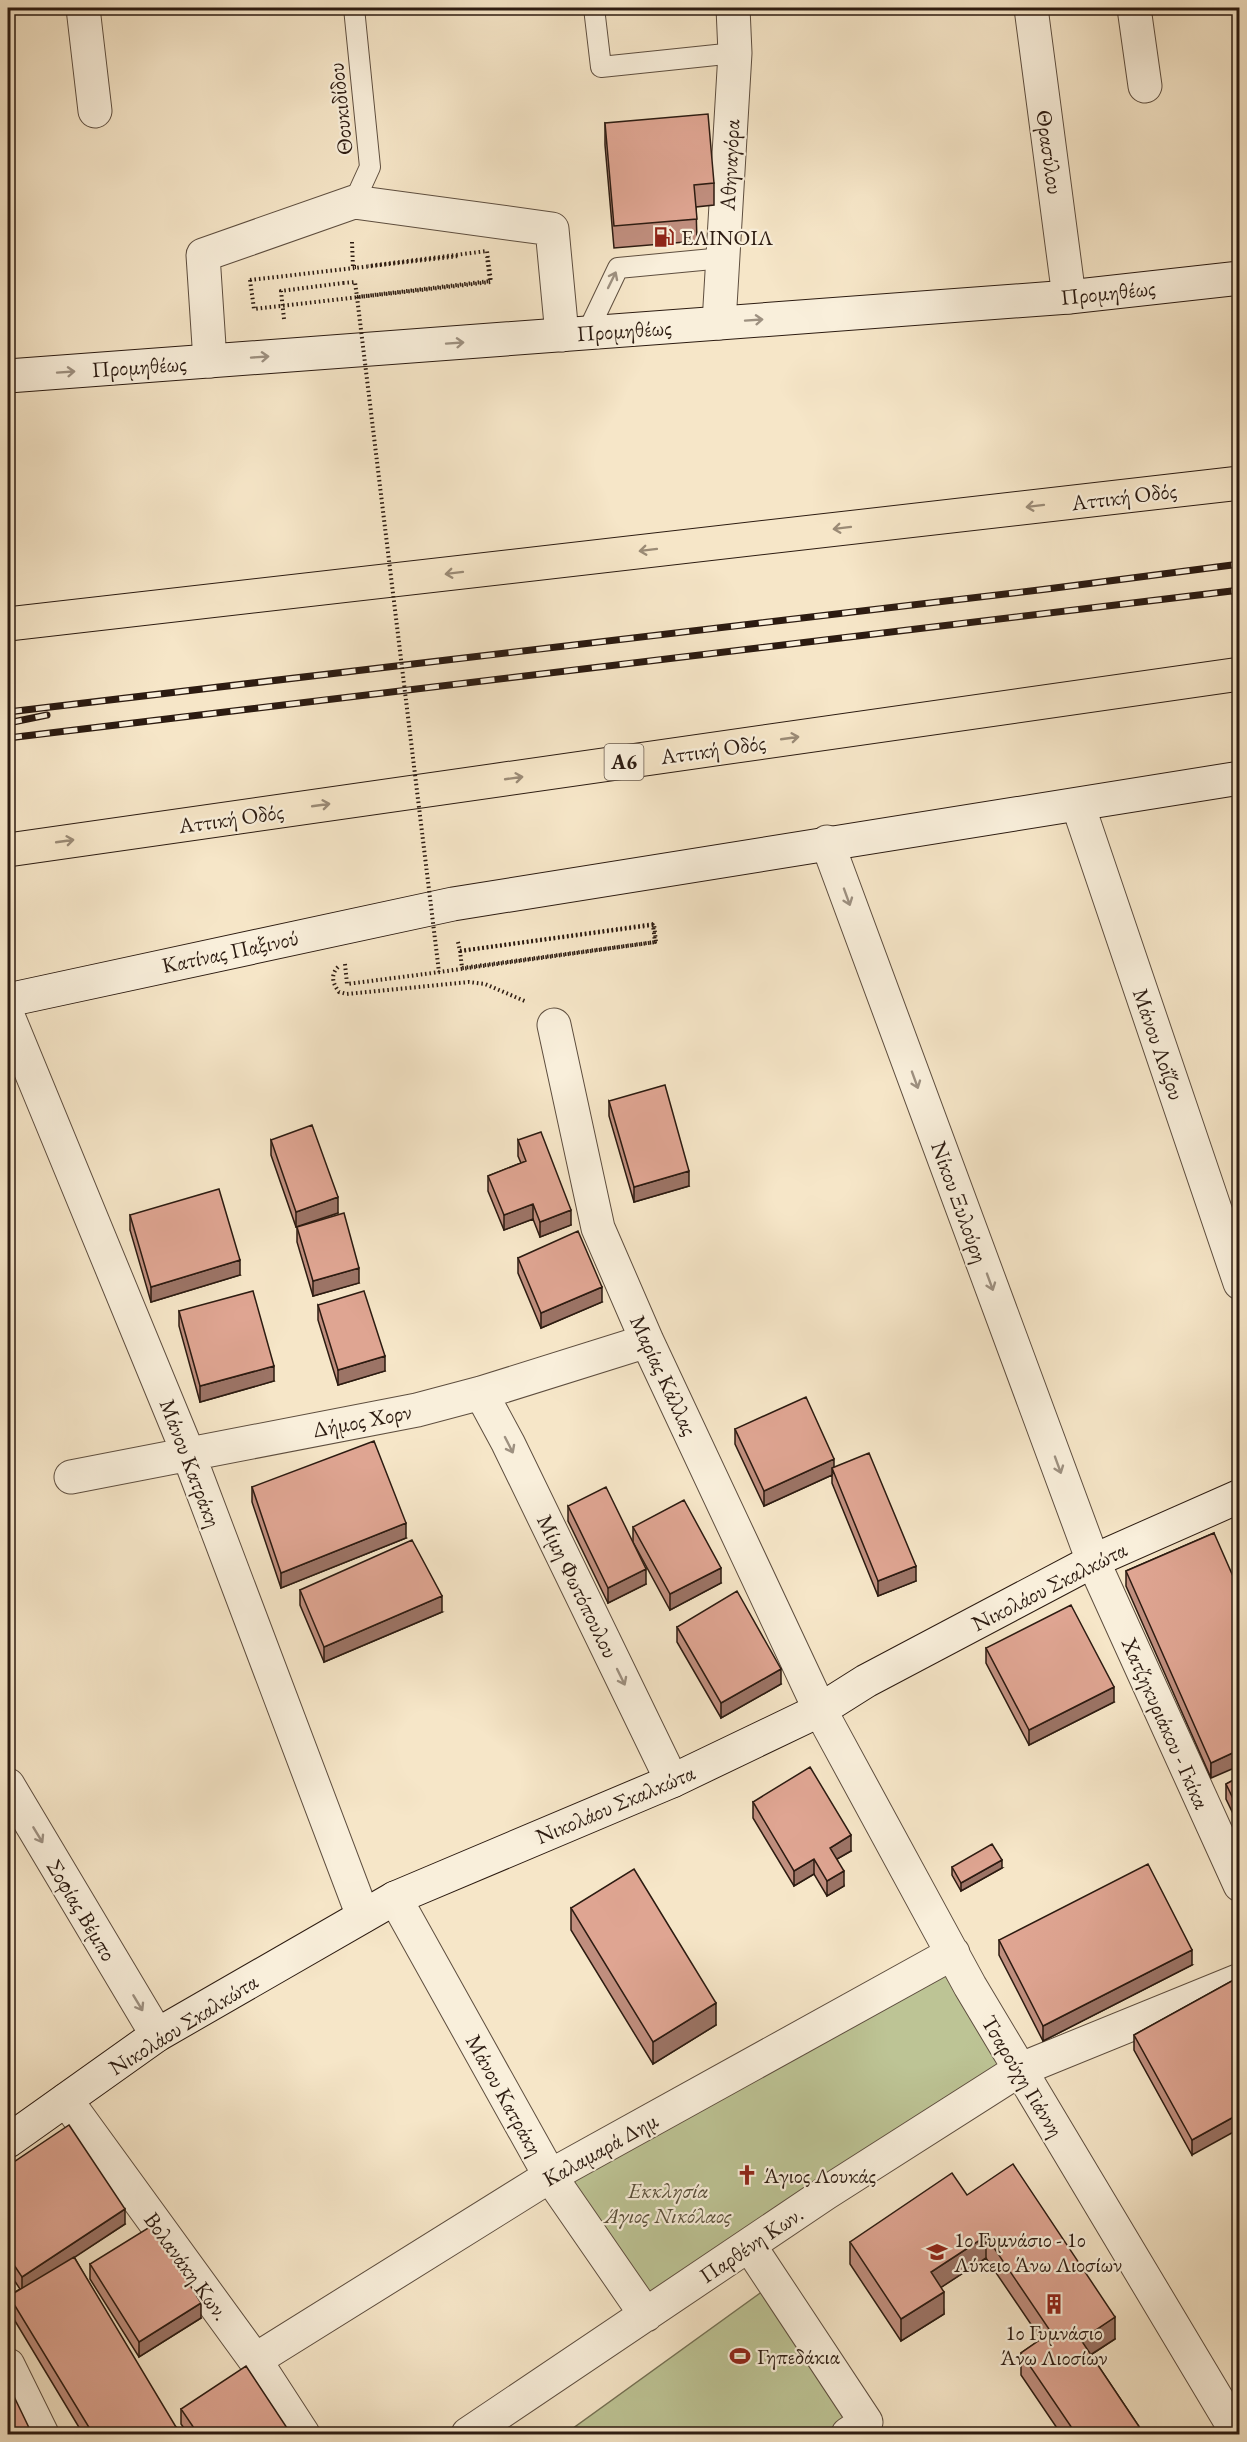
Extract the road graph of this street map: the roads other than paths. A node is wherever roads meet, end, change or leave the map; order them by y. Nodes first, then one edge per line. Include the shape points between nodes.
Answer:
1 (83, 8) edge
2 (354, 8) edge
3 (594, 8) edge
4 (733, 8) edge
5 (1031, 8) edge
6 (1134, 8) edge
7 (735, 53) junction
8 (1145, 86) dead end
9 (95, 111) dead end
10 (354, 202) junction
11 (723, 258) junction
12 (1239, 278) edge
13 (1069, 297) junction
14 (719, 323) junction
15 (574, 334) junction
16 (210, 361) junction
17 (8, 376) edge
18 (1239, 483) edge
19 (8, 624) edge
20 (1239, 674) edge
21 (1239, 778) edge
22 (1078, 805) junction
23 (827, 842) junction
24 (8, 850) edge
25 (8, 1000) edge
26 (8, 1016) edge
27 (554, 1025) road end
28 (1239, 1283) edge
29 (647, 1341) junction
30 (481, 1393) junction
31 (188, 1453) junction
32 (71, 1477) dead end
33 (1239, 1496) edge
34 (1093, 1561) junction
35 (820, 1710) junction
36 (672, 1781) junction
37 (8, 1785) edge
38 (1239, 1885) edge
39 (395, 1898) junction
40 (363, 1916) junction
41 (953, 1953) junction
42 (1239, 1980) edge
43 (157, 2035) junction
44 (1019, 2070) junction
45 (66, 2100) junction
46 (8, 2141) edge
47 (550, 2176) junction
48 (749, 2245) junction
49 (646, 2315) junction
50 (255, 2360) junction
51 (8, 2365) edge
52 (42, 2434) edge
53 (303, 2434) edge
54 (468, 2434) edge
55 (848, 2434) edge
56 (1238, 2434) edge

1 - 9 street
2 - 10 lane, Θουκιδίδου via 370,167
3 - 7 lane via 601,67
4 - 7 street, Αθηναγόρα
5 - 13 street, Θρασύλου
6 - 8 street
7 - 11 street, Αθηναγόρα
10 - 15 street via 552,229
10 - 16 street via 203,255
11 - 14 street, Αθηναγόρα
15 -> 11 lane via 618,268
12 - 13 street, Προμηθέως
14 -> 13 street, Προμηθέως
14 - 15 street, Προμηθέως
16 -> 15 street, Προμηθέως
17 -> 16 street, Προμηθέως
18 -> 19 highway, Αττική Οδός
24 -> 20 highway, Αττική Οδός / Α6
21 - 22 street, Κατίνας Παξινού
22 - 23 street, Κατίνας Παξινού
22 - 28 street, Μάνου Λοΐζου
23 - 25 street, Κατίνας Παξινού via 453,904
23 -> 34 street, Νίκου Ξυλούρη
26 - 31 street, Μάνου Κατράκη
27 - 29 street, Μαρίας Κάλλας via 598,1228
29 - 30 street, Δήμος Χορν
29 - 35 street, Μαρίας Κάλλας
30 - 31 street, Δήμος Χορν via 417,1410
30 -> 36 street, Μίμη Φωτόπουλου
31 - 32 street, Δήμος Χορν
31 - 40 street, Μάνου Κατράκη
33 - 34 street, Νικολάου Σκαλκώτα
34 - 35 street, Νικολάου Σκαλκώτα via 866,1681
34 - 38 street, Χατζηκυριάκου - Γκίκα
35 - 36 street, Νικολάου Σκαλκώτα
35 - 41 street, Τσαρούχη Γιάννη
36 - 39 street, Νικολάου Σκαλκώτα
37 -> 43 street, Σοφίας Βέμπο
39 - 40 street, Νικολάου Σκαλκώτα
39 - 47 street, Μάνου Κατράκη
40 - 43 street, Νικολάου Σκαλκώτα
41 - 44 street, Τσαρούχη Γιάννη
41 - 47 street, Καλαμαρά Δημ
42 - 44 street, Παρθένη Κων.
43 - 45 street, Νικολάου Σκαλκώτα
44 - 48 street, Παρθένη Κων.
44 - 56 street, Τσαρούχη Γιάννη
45 - 46 street, Νικολάου Σκαλκώτα
45 - 50 street, Βολανάκη Κων.
47 - 49 street, Μάνου Κατράκη
47 - 50 street, Καλαμαρά Δημ
48 - 49 street, Παρθένη Κων.
48 - 55 street via 866,2422
49 - 54 street, Παρθένη Κων.
50 - 53 street, Βολανάκη Κων.
51 - 52 street

